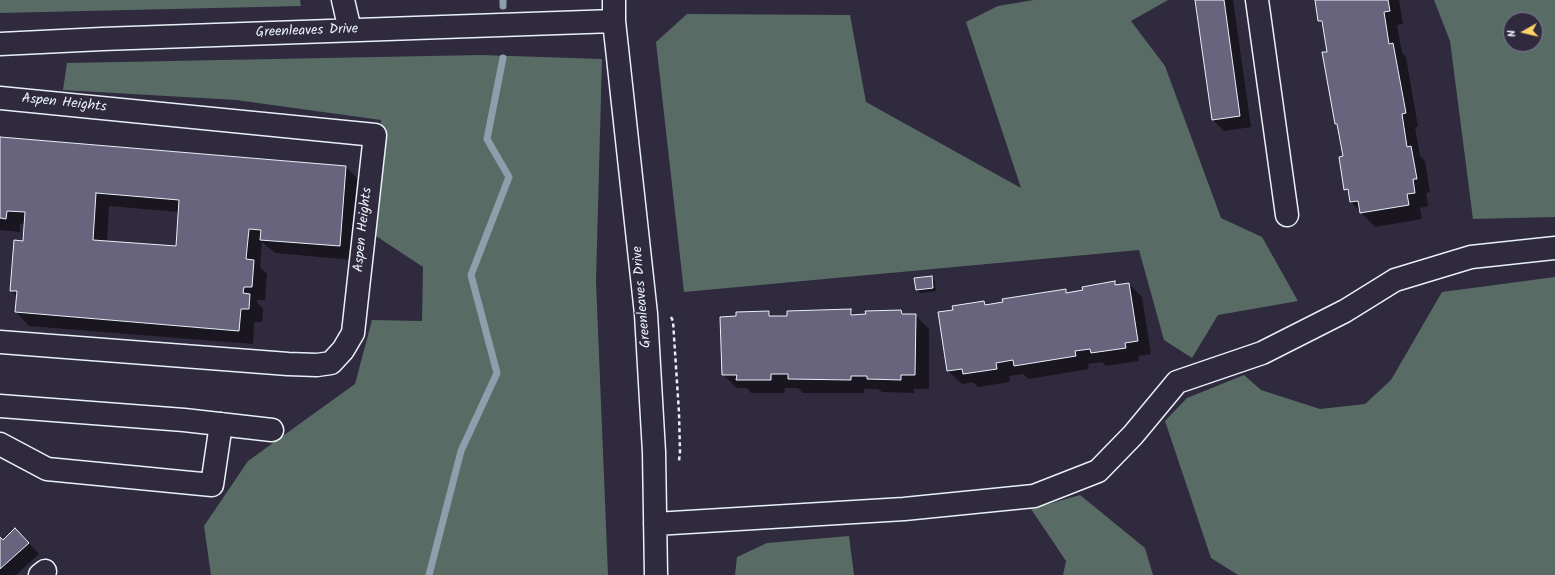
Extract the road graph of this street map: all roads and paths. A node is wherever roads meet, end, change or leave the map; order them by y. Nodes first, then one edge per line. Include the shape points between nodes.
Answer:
1 (343, 0) edge
2 (1257, 0) edge
3 (614, 10) edge
4 (350, 30) junction
5 (0, 44) edge
6 (0, 98) edge
7 (1287, 215) dead end
8 (1555, 248) edge
9 (0, 342) edge
10 (0, 406) edge
11 (221, 424) junction
12 (272, 430) dead end
13 (0, 444) edge
14 (655, 524) junction
15 (656, 575) edge

1 - 4 street
2 - 7 street
3 - 4 street, Greenleaves Drive
3 - 14 street, Greenleaves Drive via 646,314 654,452
4 - 5 street, Greenleaves Drive
6 - 9 street, Aspen Heights via 375,135 353,333 343,350 331,362 317,365 288,364
8 - 14 street via 1471,257 1395,280 1345,311 1262,353 1178,382 1098,471 1034,496 904,509
10 - 11 street
11 - 12 street
11 - 13 street via 212,485 48,469
14 - 15 street, Greenleaves Drive

